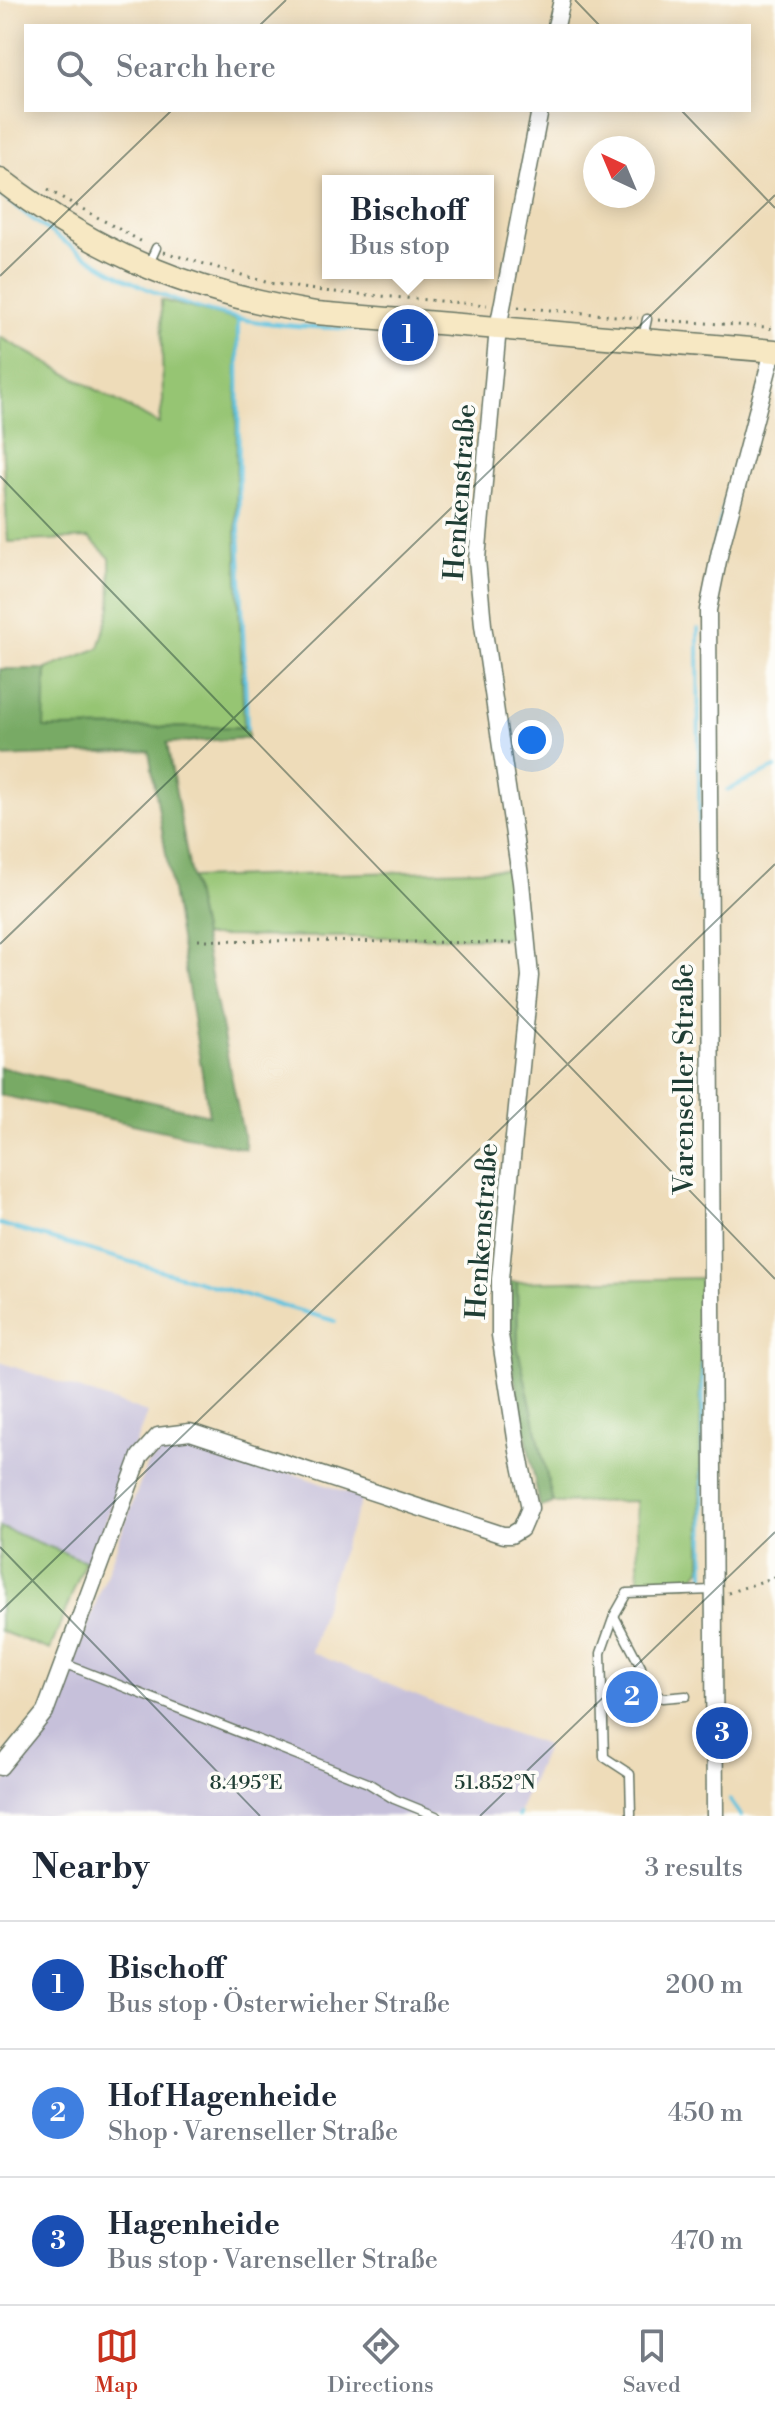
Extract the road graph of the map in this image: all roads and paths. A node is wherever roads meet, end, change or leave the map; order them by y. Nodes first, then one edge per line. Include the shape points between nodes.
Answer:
1 (562, 0) edge
2 (556, 24) edge
3 (540, 112) edge
4 (0, 179) edge
5 (41, 188) dead end
6 (151, 258) junction
7 (502, 306) junction
8 (498, 328) junction
9 (774, 347) edge
10 (198, 940) dead end
11 (528, 943) junction
12 (775, 1577) edge
13 (713, 1594) junction
14 (614, 1616) junction
15 (63, 1663) junction
16 (686, 1696) dead end
17 (0, 1767) edge
18 (631, 1814) dead end
19 (719, 1815) edge
20 (436, 1816) edge

1 - 2 street
3 - 7 street, Henkenstraße
4 - 6 street via 94,243
5 - 6 path via 109,225
6 - 7 path via 322,291
6 - 8 street via 230,297 263,305
7 - 8 street, Henkenstraße
8 - 9 street via 645,329
8 - 11 street, Henkenstraße via 478,586
9 - 13 street, Varenseller Straße via 708,610
10 - 11 path
11 - 15 street, Henkenstraße via 530,976 500,1293 502,1351 530,1508 521,1529 503,1535 190,1432 158,1436 140,1456
12 - 13 path
13 - 14 lane via 627,1593
13 - 19 street, Varenseller Straße
14 - 16 lane via 641,1667 643,1688 663,1698
14 - 18 lane via 601,1653 604,1757 630,1774
15 - 17 street, Henkenstraße via 45,1712
15 - 20 lane via 368,1783

